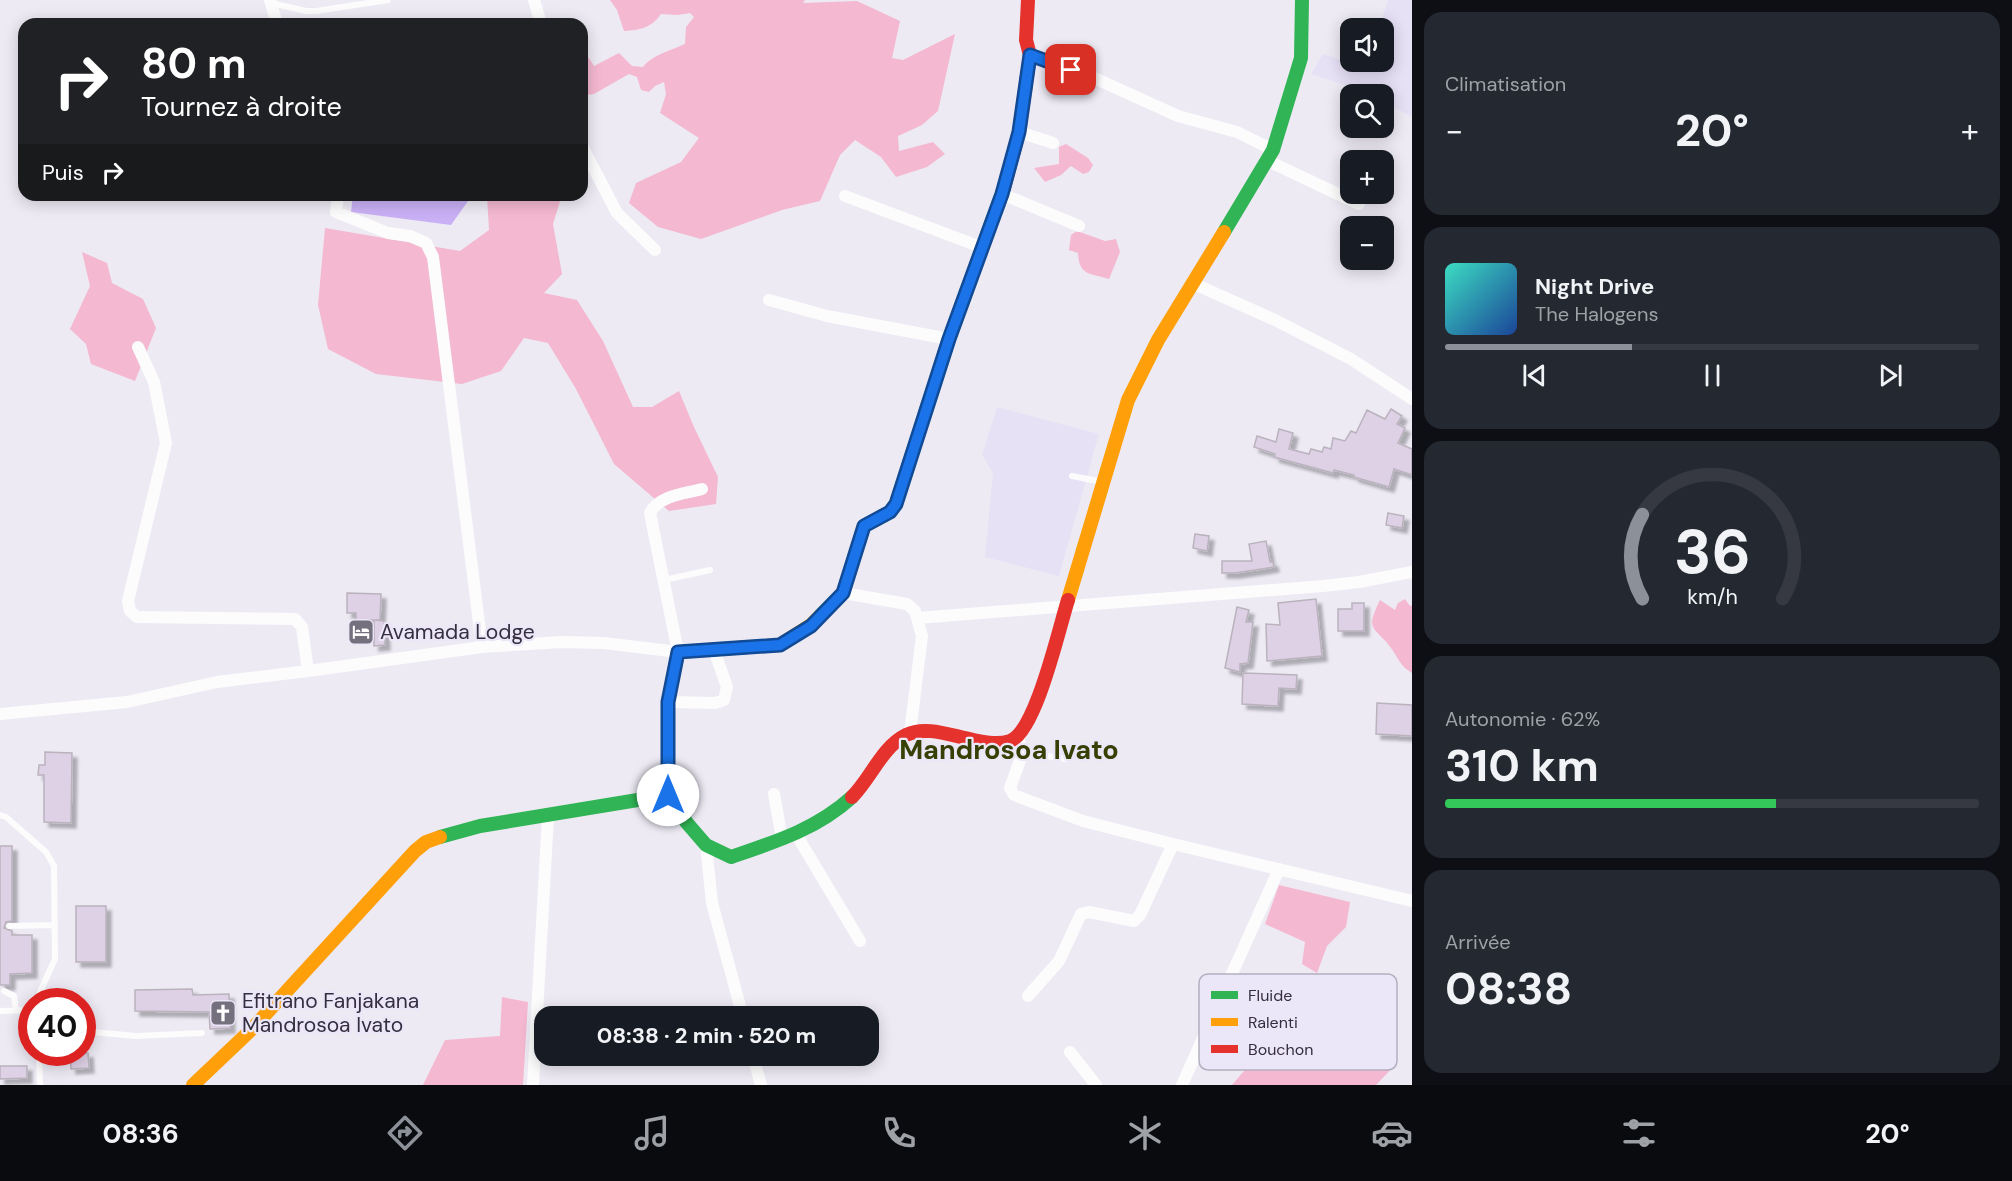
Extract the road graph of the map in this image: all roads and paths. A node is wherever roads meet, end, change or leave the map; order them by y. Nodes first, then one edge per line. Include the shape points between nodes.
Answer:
1 (388, 0) edge
2 (534, 0) edge
3 (1028, 0) edge
4 (1302, 0) edge
5 (270, 2) edge
6 (275, 18) edge
7 (539, 18) edge
8 (1030, 55) junction
9 (1019, 132) junction
10 (1053, 142) dead end
11 (1271, 155) junction
12 (588, 157) edge
13 (1340, 193) edge
14 (1002, 194) junction
15 (845, 196) dead end
16 (337, 201) edge
17 (1079, 226) dead end
18 (981, 247) junction
19 (655, 250) dead end
20 (1192, 283) junction
21 (769, 300) dead end
22 (949, 339) junction
23 (138, 347) dead end
24 (1412, 399) edge
25 (1072, 476) dead end
26 (1103, 482) junction
27 (702, 489) dead end
28 (710, 570) dead end
29 (1412, 572) edge
30 (663, 580) junction
31 (843, 593) junction
32 (1064, 608) junction
33 (918, 618) junction
34 (482, 647) junction
35 (714, 650) junction
36 (678, 652) junction
37 (308, 671) junction
38 (668, 702) junction
39 (0, 714) edge
40 (910, 733) junction
41 (1018, 738) junction
42 (1023, 752) junction
43 (1066, 759) dead end
44 (774, 794) dead end
45 (668, 795) junction
46 (0, 815) edge
47 (548, 816) junction
48 (796, 834) junction
49 (782, 839) junction
50 (1173, 844) junction
51 (706, 845) junction
52 (1279, 869) junction
53 (1412, 901) edge
54 (55, 925) junction
55 (9, 926) dead end
56 (860, 941) dead end
57 (1232, 974) edge
58 (42, 988) edge
59 (4, 991) dead end
60 (1028, 996) dead end
61 (740, 1006) edge
62 (0, 1011) edge
63 (16, 1011) joint
64 (96, 1032) edge
65 (202, 1033) dead end
66 (1199, 1047) edge
67 (1070, 1052) dead end
68 (39, 1066) edge
69 (755, 1066) edge
70 (40, 1085) edge
71 (193, 1085) edge
72 (533, 1085) edge
73 (760, 1085) edge
74 (1096, 1085) edge
75 (1182, 1085) edge

1 - 5 lane via 315,11
2 - 7 street
3 - 8 street via 1026,40
4 - 11 street via 1301,58
5 - 6 street
8 - 9 street
8 - 11 street via 1092,77 1179,116 1237,132
9 - 10 street
9 - 14 street
11 - 13 street
11 - 20 street
12 - 19 street via 617,213
14 - 17 street
14 - 18 street
15 - 18 street
16 - 34 street via 336,212 426,243 433,257
18 - 22 street
20 - 24 street via 1351,359
20 - 26 street via 1128,400
21 - 22 street via 827,316
22 - 31 street via 896,504 890,512 864,526
23 - 37 street via 154,382 166,443 128,600 130,611 137,617 295,619 302,627
25 - 26 lane
26 - 32 street
27 - 30 street via 664,499 652,507
28 - 30 lane
29 - 32 street via 1332,585
30 - 36 street
31 - 33 street via 907,604
31 - 35 street via 811,626 780,645
32 - 33 street
32 - 41 street via 1039,696
33 - 40 street via 922,636
34 - 36 street via 561,642
34 - 37 street
35 - 36 street
35 - 38 street via 727,687 724,700
36 - 38 street
37 - 39 street via 217,682 127,702
38 - 45 street
40 - 41 street via 926,731 1002,743
40 - 48 street via 888,751 858,792 830,816
41 - 42 street
42 - 43 lane
42 - 50 street via 1010,788 1014,795 1083,821
44 - 49 street
45 - 47 street
45 - 51 street
46 - 54 lane via 46,852 54,866
47 - 71 street via 453,832 426,842 380,887 252,1029
47 - 72 street
48 - 49 street
48 - 56 street
49 - 51 street via 731,857
50 - 52 street
50 - 60 street via 1140,915 1134,921 1089,912 1081,914 1059,961
51 - 61 street via 712,903
52 - 53 street
52 - 57 street
54 - 55 lane
54 - 58 lane via 55,959
59 - 63 lane via 14,996
62 - 63 lane
64 - 65 lane via 136,1036
66 - 75 street
67 - 74 street
68 - 70 lane
69 - 73 street

